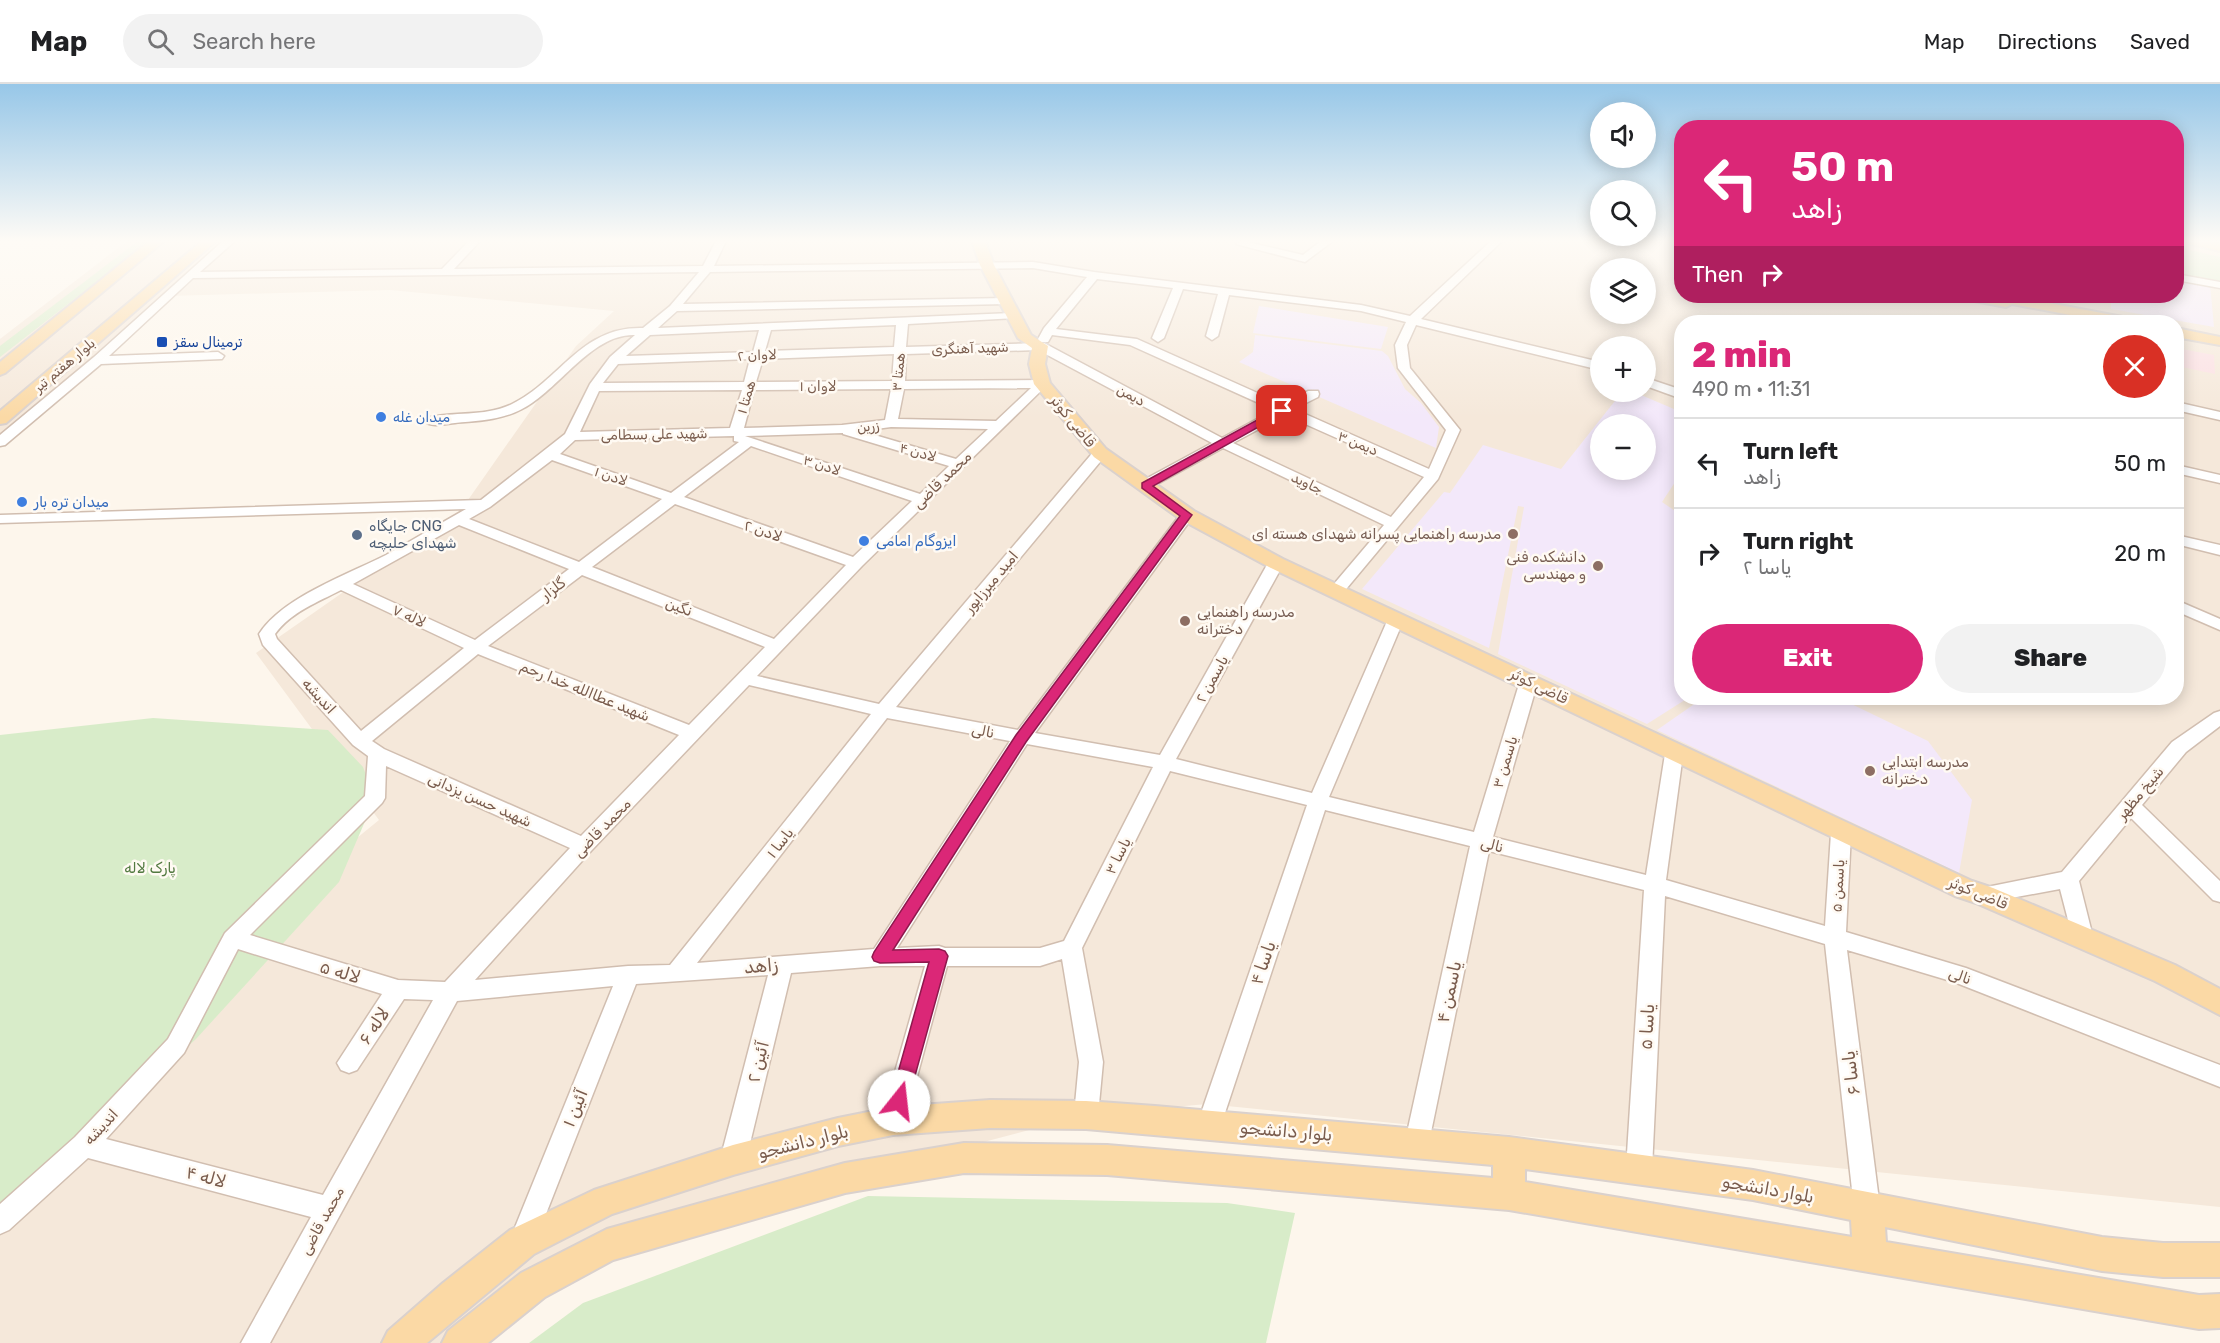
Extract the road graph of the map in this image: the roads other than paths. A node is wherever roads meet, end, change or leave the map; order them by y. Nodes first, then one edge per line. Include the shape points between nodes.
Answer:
1 (86, 300) edge
2 (141, 300) edge
3 (163, 300) edge
4 (681, 300) edge
5 (1004, 300) edge
6 (1075, 300) edge
7 (1173, 300) edge
8 (1222, 300) edge
9 (1295, 300) edge
10 (1435, 300) edge
11 (2005, 303) edge
12 (2029, 303) edge
13 (674, 308) junction
14 (1009, 309) junction
15 (2068, 315) edge
16 (2091, 315) edge
17 (902, 320) junction
18 (1413, 320) junction
19 (766, 326) junction
20 (644, 332) junction
21 (2184, 334) edge
22 (1212, 336) dead end
23 (1158, 338) dead end
24 (2184, 338) edge
25 (1044, 339) junction
26 (2219, 343) edge
27 (901, 351) junction
28 (758, 355) junction
29 (218, 356) dead end
30 (98, 360) junction
31 (614, 360) junction
32 (1590, 364) edge
33 (0, 370) edge
34 (1042, 384) junction
35 (898, 385) junction
36 (749, 386) junction
37 (1656, 386) edge
38 (594, 387) junction
39 (1674, 392) edge
40 (1313, 394) dead end
41 (2184, 408) edge
42 (1282, 411) junction
43 (2220, 416) edge
44 (0, 419) edge
45 (432, 421) dead end
46 (891, 423) junction
47 (999, 425) junction
48 (842, 429) junction
49 (736, 435) junction
50 (571, 436) junction
51 (0, 442) edge
52 (1222, 443) junction
53 (1100, 453) junction
54 (550, 455) junction
55 (959, 464) junction
56 (2184, 471) edge
57 (1433, 476) junction
58 (2220, 479) edge
59 (1145, 485) junction
60 (922, 499) junction
61 (671, 500) junction
62 (485, 504) junction
63 (1187, 515) junction
64 (0, 519) edge
65 (458, 520) junction
66 (1392, 523) junction
67 (2184, 541) edge
68 (2220, 550) edge
69 (856, 563) junction
70 (1276, 563) junction
71 (580, 568) junction
72 (341, 584) junction
73 (1336, 591) junction
74 (2184, 609) edge
75 (1396, 619) junction
76 (2220, 625) edge
77 (777, 646) junction
78 (476, 647) junction
79 (746, 679) junction
80 (1529, 681) junction
81 (883, 711) junction
82 (2220, 717) edge
83 (693, 734) junction
84 (1021, 738) junction
85 (360, 741) junction
86 (376, 754) junction
87 (1674, 754) junction
88 (1165, 764) junction
89 (1318, 801) junction
90 (2130, 806) junction
91 (1841, 833) junction
92 (1481, 843) junction
93 (584, 846) junction
94 (2068, 879) junction
95 (1655, 885) junction
96 (2220, 894) edge
97 (1984, 895) junction
98 (2082, 937) junction
99 (232, 939) junction
100 (1835, 939) junction
101 (1071, 948) junction
102 (939, 956) junction
103 (880, 957) junction
104 (782, 965) junction
105 (676, 974) junction
106 (628, 975) junction
107 (398, 989) junction
108 (450, 992) junction
109 (2220, 1003) edge
110 (349, 1063) dead end
111 (2220, 1076) edge
112 (1086, 1115) junction
113 (893, 1121) junction
114 (1209, 1125) junction
115 (1417, 1142) junction
116 (84, 1146) junction
117 (1509, 1152) junction
118 (733, 1160) junction
119 (1639, 1169) junction
120 (1509, 1195) junction
121 (1867, 1208) junction
122 (328, 1209) junction
123 (0, 1221) edge
124 (522, 1242) junction
125 (1870, 1255) junction
126 (2220, 1260) edge
127 (2220, 1311) edge
128 (255, 1343) edge
129 (400, 1343) edge
130 (460, 1343) edge

1 - 33 main road
2 - 44 main road, بلوار هفتم تیر
3 - 30 street
4 - 13 street, اندیشه
5 - 14 main road
6 - 25 street
7 - 23 street
8 - 22 street
9 - 18 street via 1361,308
10 - 18 street
11 - 15 main road
12 - 16 main road
13 - 14 street
13 - 20 street, اندیشه
14 - 17 street
14 - 25 main road via 1025,338
17 - 19 street
17 - 27 street, همتا ۳
18 - 32 street
18 - 57 street via 1401,345 1404,368 1453,430
19 - 20 street
19 - 28 street, همتا ۱
20 - 31 street, اندیشه
20 - 45 street via 614,334 595,344 536,397 515,408 489,416
21 - 26 main road
24 - 26 main road
25 - 27 street, شهید آهنگری
25 - 34 main road, قاضی کوثر via 1037,364
25 - 42 street, شهید آهنگری via 1133,342
25 - 52 street, دیمن
27 - 28 street, لاوان ۲
27 - 35 street, همتا ۳
28 - 31 street, لاوان ۲
28 - 36 street, همتا ۱
29 - 30 street
30 - 51 street
31 - 38 street, اندیشه
34 - 35 street, لاوان ۱
34 - 47 street, محمد قاضی
34 - 53 main road, قاضی کوثر
35 - 36 street, لاوان ۱
35 - 46 street, همتا ۳
36 - 38 street, لاوان ۱
36 - 49 street, همتا ۱
37 - 39 street
38 - 50 street, اندیشه
40 - 42 street
41 - 43 street
42 - 52 street
42 - 57 street, دیمن ۳
46 - 47 street, زرین
46 - 48 street, زرین
47 - 55 street, محمد قاضی
48 - 49 street, زرین
48 - 55 street, لادن ۴
49 - 50 street, شهید علی بسطامی
49 - 60 street, لادن ۳
49 - 61 street, گلزار
50 - 54 street, اندیشه
52 - 59 street
52 - 66 street, جاوید
53 - 59 main road, قاضی کوثر
53 - 81 street, امید میرزاپور
54 - 61 street, لادن ۱
54 - 62 street, اندیشه
55 - 60 street, محمد قاضی
56 - 58 street
57 - 66 street
59 - 63 main road, قاضی کوثر
60 - 69 street, محمد قاضی
61 - 69 street, لادن ۲
61 - 71 street, گلزار
62 - 64 street
62 - 65 street, اندیشه
63 - 70 main road, قاضی کوثر
63 - 84 street
65 - 71 street, نگین
65 - 72 street, اندیشه
66 - 73 street
67 - 68 street
69 - 77 street, محمد قاضی
70 - 73 main road, قاضی کوثر
70 - 88 street, یاسمن ۲
71 - 77 street, نگین
71 - 78 street, گلزار
72 - 78 street, لاله ۷
72 - 85 street, اندیشه via 294,608 267,634 269,641
73 - 75 main road, قاضی کوثر
74 - 76 street
75 - 80 main road, قاضی کوثر
75 - 89 street
77 - 79 street, محمد قاضی
78 - 83 street, شهید عطاالله خدا رحم
78 - 85 street, گلزار
79 - 81 street, نالی
79 - 83 street, محمد قاضی
80 - 87 main road, قاضی کوثر
80 - 92 street, یاسمن ۳
81 - 84 street, نالی
81 - 105 street, یاسا ۱
82 - 90 street, شیخ مظهر via 2179,747
83 - 93 street, محمد قاضی
84 - 88 street, نالی
84 - 103 street
85 - 86 street, اندیشه
86 - 93 street, شهید حسن یزدانی
86 - 99 street, اندیشه via 375,798
87 - 91 main road, قاضی کوثر
87 - 95 street
88 - 89 street, نالی
88 - 101 street, یاسا ۳
89 - 92 street, نالی
89 - 114 street, یاسا ۴
90 - 94 street, شیخ مظهر
90 - 96 street
91 - 97 main road, قاضی کوثر
91 - 100 street, یاسمن ۵
92 - 95 street, نالی
92 - 115 street, یاسمن ۴
93 - 108 street, محمد قاضی
94 - 97 street
94 - 98 street
95 - 100 street, نالی
95 - 119 street, یاسا ۵
97 - 98 main road, قاضی کوثر
98 - 109 main road, قاضی کوثر via 2165,973
99 - 107 street, لاله ۵
99 - 116 street, اندیشه via 176,1046
100 - 111 street, نالی via 1958,974
100 - 121 street, یاسا ۶
101 - 102 street, زاهد via 1040,957
101 - 112 street via 1091,1062
102 - 103 street, زاهد
102 - 113 street
103 - 104 street, زاهد
104 - 105 street, زاهد
104 - 118 street, آئین ۲
105 - 106 street, زاهد
106 - 108 street, زاهد
106 - 124 street, آئین ۱
107 - 108 street, لاله ۵
107 - 110 street, لاله ۶
108 - 122 street, محمد قاضی
112 - 113 main road, بلوار دانشجو via 990,1114
112 - 114 main road, بلوار دانشجو
113 - 118 main road, بلوار دانشجو
114 - 115 main road, بلوار دانشجو
115 - 117 main road, بلوار دانشجو
116 - 122 street, لاله ۴
116 - 123 street, اندیشه
117 - 119 main road, بلوار دانشجو
117 - 120 main road
118 - 124 main road, بلوار دانشجو via 605,1201
119 - 121 main road, بلوار دانشجو via 1753,1185
120 - 125 main road
120 - 130 main road via 1107,1160 964,1158 845,1178 607,1245 533,1285
121 - 125 main road
121 - 126 main road, بلوار دانشجو via 2102,1254
122 - 128 street, محمد قاضی
124 - 129 main road, بلوار دانشجو
125 - 127 main road via 2199,1312

